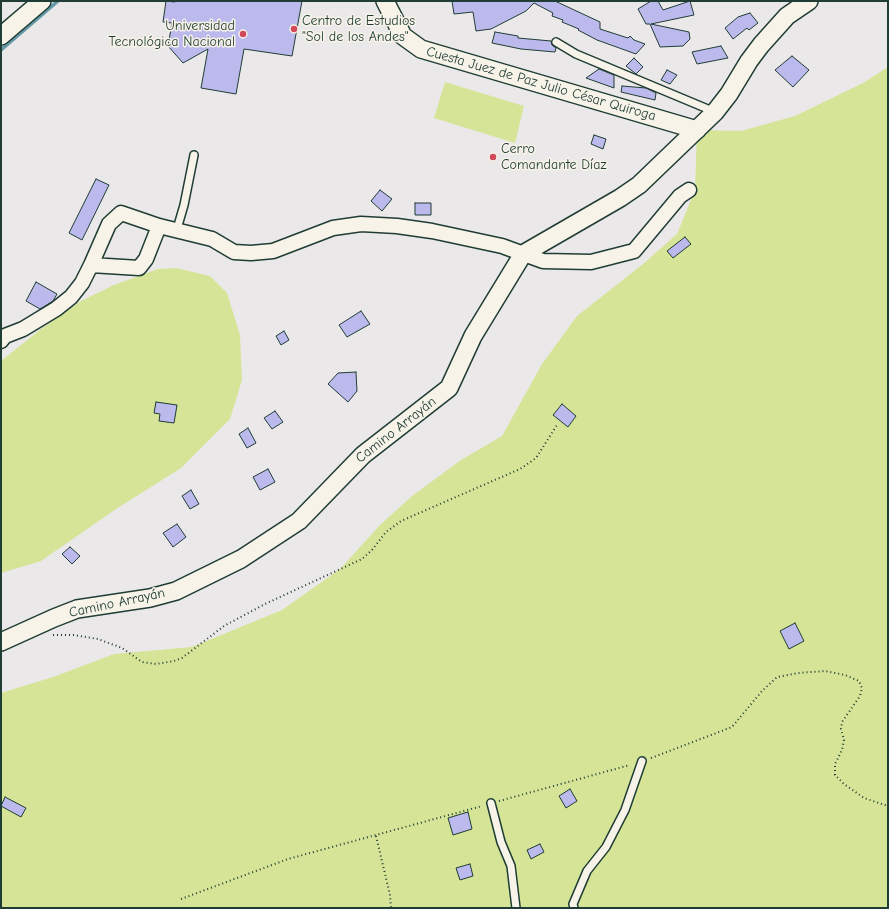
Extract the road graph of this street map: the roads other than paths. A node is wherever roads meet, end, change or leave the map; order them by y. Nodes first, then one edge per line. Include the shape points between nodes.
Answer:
1 (42, 1) edge
2 (385, 1) edge
3 (809, 1) edge
4 (1, 36) edge
5 (556, 42) dead end
6 (715, 112) junction
7 (696, 130) junction
8 (194, 155) dead end
9 (689, 190) dead end
10 (159, 226) junction
11 (177, 229) junction
12 (523, 254) junction
13 (91, 265) junction
14 (1, 341) edge
15 (1, 642) edge
16 (642, 761) road end
17 (491, 803) road end
18 (516, 908) edge
19 (574, 908) edge

1 - 4 street
2 - 7 street, Cuesta Juez de Paz Julio César Quiroga via 403,36 421,49
3 - 6 street, Camino Arrayán via 788,16 761,45
5 - 6 lane via 576,54
6 - 7 street, Camino Arrayán
7 - 12 street, Camino Arrayán via 632,189
8 - 11 lane
9 - 12 street via 680,196 634,251 591,262 543,261
10 - 11 street
10 - 13 street via 146,259 139,268
10 - 13 street via 122,213 109,224
11 - 12 street via 212,239 234,252 251,253 273,251 333,228 361,224 397,226 502,246
12 - 15 street, Camino Arrayán via 473,336 449,388 362,455 299,521 241,559 176,591 150,598 77,609
13 - 14 street via 71,297 56,309 5,336
16 - 19 lane via 625,810 606,847 587,870 573,904
17 - 18 lane via 501,842 511,866

